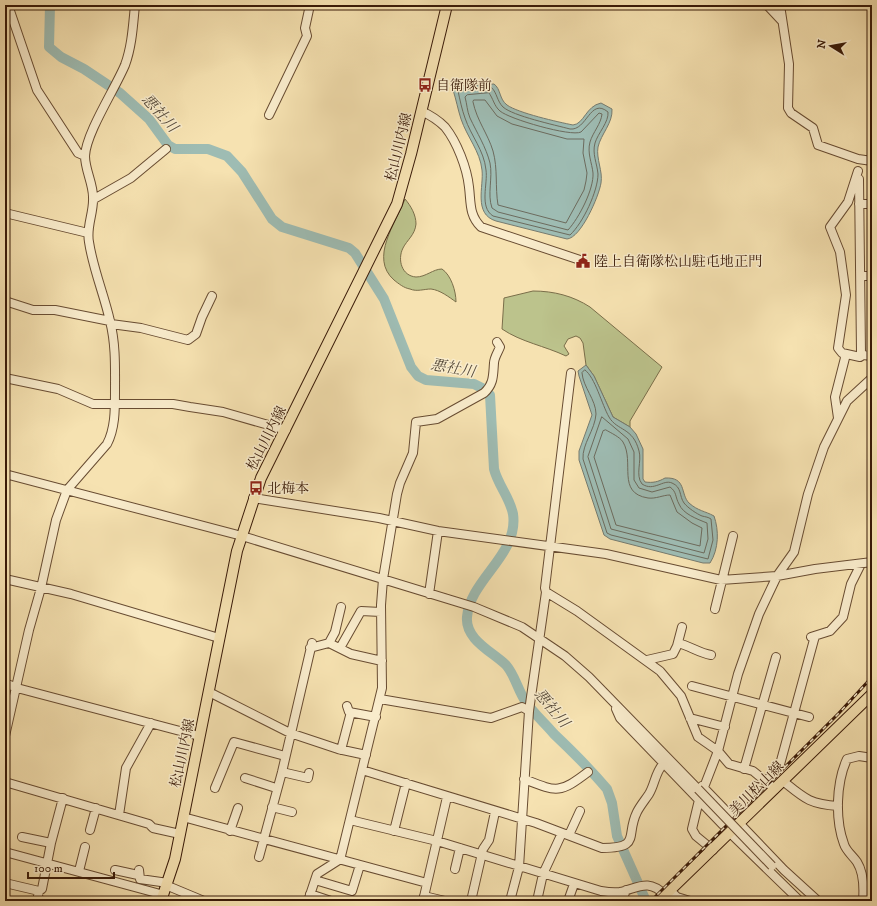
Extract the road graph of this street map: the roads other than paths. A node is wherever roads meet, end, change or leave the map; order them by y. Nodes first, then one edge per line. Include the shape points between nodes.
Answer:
1 (8, 5) edge
2 (135, 5) edge
3 (310, 5) edge
4 (447, 5) edge
5 (767, 5) edge
6 (780, 5) edge
7 (782, 21) junction
8 (421, 111) junction
9 (269, 115) dead end
10 (166, 149) dead end
11 (85, 156) junction
12 (858, 159) junction
13 (872, 161) edge
14 (858, 170) junction
15 (94, 199) junction
16 (859, 204) junction
17 (872, 204) edge
18 (5, 213) edge
19 (88, 233) junction
20 (583, 260) dead end
21 (861, 276) junction
22 (872, 276) edge
23 (212, 296) dead end
24 (5, 301) edge
25 (110, 323) junction
26 (497, 342) dead end
27 (846, 354) junction
28 (868, 356) edge
29 (572, 373) dead end
30 (5, 378) edge
31 (872, 378) edge
32 (115, 403) junction
33 (838, 418) junction
34 (286, 430) junction
35 (5, 474) edge
36 (67, 490) junction
37 (254, 498) junction
38 (394, 522) junction
39 (438, 531) junction
40 (242, 536) junction
41 (733, 536) dead end
42 (550, 546) junction
43 (872, 562) edge
44 (861, 564) junction
45 (777, 576) junction
46 (5, 579) edge
47 (383, 579) junction
48 (721, 580) junction
49 (41, 588) junction
50 (546, 592) junction
51 (429, 594) junction
52 (341, 607) dead end
53 (715, 609) dead end
54 (382, 612) junction
55 (682, 627) dead end
56 (539, 637) junction
57 (219, 638) junction
58 (329, 643) junction
59 (678, 643) junction
60 (340, 648) junction
61 (711, 655) dead end
62 (776, 657) dead end
63 (647, 660) junction
64 (382, 662) junction
65 (5, 683) edge
66 (692, 686) dead end
67 (17, 688) junction
68 (209, 692) junction
69 (872, 694) edge
70 (733, 697) junction
71 (380, 699) junction
72 (613, 702) junction
73 (762, 705) junction
74 (529, 708) junction
75 (794, 713) junction
76 (376, 717) junction
77 (809, 717) dead end
78 (690, 718) junction
79 (151, 723) junction
80 (725, 727) junction
81 (290, 733) junction
82 (5, 736) edge
83 (199, 736) junction
84 (341, 750) junction
85 (718, 751) junction
86 (285, 756) junction
87 (366, 756) junction
88 (872, 758) edge
89 (663, 764) junction
90 (744, 769) junction
91 (362, 770) junction
92 (282, 772) junction
93 (588, 772) dead end
94 (309, 773) dead end
95 (245, 778) dead end
96 (524, 779) junction
97 (766, 781) junction
98 (783, 781) junction
99 (5, 782) edge
100 (406, 783) junction
101 (215, 788) dead end
102 (276, 788) junction
103 (775, 788) junction
104 (701, 789) junction
105 (447, 797) junction
106 (63, 798) junction
107 (699, 800) junction
108 (720, 805) junction
109 (838, 806) junction
110 (272, 807) junction
111 (96, 808) junction
112 (238, 808) dead end
113 (580, 811) dead end
114 (292, 812) dead end
115 (495, 812) junction
116 (712, 813) junction
117 (120, 815) junction
118 (730, 816) dead end
119 (183, 817) junction
120 (350, 820) junction
121 (521, 820) junction
122 (740, 824) junction
123 (723, 825) dead end
124 (90, 830) dead end
125 (230, 831) junction
126 (394, 831) junction
127 (730, 833) junction
128 (180, 834) junction
129 (566, 834) junction
130 (22, 837) dead end
131 (262, 840) junction
132 (436, 841) junction
133 (51, 843) junction
134 (85, 846) dead end
135 (460, 848) junction
136 (713, 850) junction
137 (5, 852) edge
138 (482, 856) junction
139 (258, 857) dead end
140 (340, 860) junction
141 (48, 863) junction
142 (360, 865) junction
143 (519, 867) junction
144 (115, 870) dead end
145 (455, 870) dead end
146 (79, 871) junction
147 (543, 874) junction
148 (315, 880) junction
149 (5, 883) edge
150 (427, 883) junction
151 (168, 884) junction
152 (574, 884) junction
153 (630, 888) junction
154 (39, 891) junction
155 (669, 897) edge
156 (162, 898) edge
157 (309, 898) edge
158 (424, 898) edge
159 (37, 901) edge
160 (204, 901) edge
161 (331, 901) edge
162 (445, 901) edge
163 (471, 901) edge
164 (510, 901) edge
165 (537, 901) edge
166 (568, 901) edge
167 (622, 901) edge
168 (690, 901) edge
169 (800, 901) edge
170 (810, 901) edge
171 (818, 901) edge
172 (863, 901) edge

1 - 11 street via 37,90 78,153
2 - 11 street via 128,53 114,89 90,134
3 - 9 street via 305,28 307,36
4 - 8 main road, 松山川内線
5 - 7 street
6 - 7 street
7 - 12 street via 789,64 788,108 791,113 813,128 818,145
8 - 20 street via 445,127 457,149 467,173 471,213 481,227
8 - 34 main road, 松山川内線 via 397,204
10 - 15 street via 131,178
11 - 15 street
12 - 13 street
12 - 14 street
14 - 16 street
14 - 27 street via 848,202 830,227 840,252 846,295 838,348
15 - 19 street
16 - 17 street
16 - 21 street
18 - 19 street
19 - 25 street
21 - 22 street
21 - 28 street via 861,353
23 - 25 street via 196,334 188,340
24 - 25 street via 33,310 55,310
25 - 32 street via 115,350
26 - 38 street via 500,347 494,361 494,375 486,391 437,419 416,422 413,453 400,483
27 - 28 street
27 - 33 street via 835,396
29 - 42 street
30 - 32 street via 58,389 93,404
31 - 33 street via 847,401
32 - 34 street via 190,406 223,412
32 - 36 street via 112,435
33 - 45 street via 824,447 808,494 794,552
34 - 37 main road, 松山川内線 via 261,478
35 - 36 street
36 - 40 street
36 - 49 street via 56,520
37 - 38 street
37 - 40 main road, 松山川内線
38 - 39 street
38 - 47 street
39 - 42 street
39 - 51 street
40 - 47 street
40 - 57 main road, 松山川内線
41 - 48 street
42 - 48 street via 630,558
42 - 50 street
43 - 44 street
44 - 45 street
44 - 75 street via 851,584 843,617 830,631 813,637
45 - 48 street
45 - 70 street via 759,614 738,674
46 - 49 street
47 - 51 street
47 - 54 street
48 - 53 street
49 - 57 street via 71,594
49 - 67 street
50 - 56 street
50 - 63 street
51 - 56 street via 506,619
52 - 58 street via 335,632
54 - 60 street via 361,610
54 - 64 street
55 - 59 street
56 - 72 street via 574,663
56 - 74 street
57 - 68 main road, 松山川内線
58 - 60 street
58 - 81 street via 311,645
59 - 61 street
59 - 63 street via 672,654
60 - 64 street via 351,654
62 - 73 street
63 - 78 street via 681,696
64 - 71 street
65 - 67 street
66 - 70 street
67 - 79 street
67 - 82 street
68 - 81 street
68 - 83 main road, 松山川内線
69 - 98 main road, 美川松山線
70 - 73 street
70 - 80 street
71 - 74 street via 491,718 522,707
71 - 76 street
72 - 89 street via 620,718
72 - 104 street
73 - 75 street
73 - 90 street
74 - 96 street
75 - 77 street
75 - 97 street via 779,768
76 - 84 street via 349,709
76 - 87 street
78 - 80 street
78 - 85 street via 698,737
79 - 83 street
79 - 117 street via 126,768
80 - 85 street
81 - 84 street
81 - 86 street
83 - 119 main road, 松山川内線
84 - 87 street
85 - 90 street via 729,764
85 - 104 street
86 - 92 street
86 - 101 street via 234,742
87 - 91 street
88 - 109 street via 859,756 847,759 839,786
89 - 107 street
89 - 129 street via 657,771 649,794 636,813 631,838 624,844 616,848 602,848
90 - 97 street via 753,771
91 - 100 street
91 - 120 street
92 - 94 street via 308,778
92 - 102 street
93 - 96 street via 558,790
95 - 102 street
96 - 121 street
97 - 103 street
98 - 103 main road, 美川松山線
98 - 109 street via 801,797
99 - 106 street
100 - 105 street
100 - 126 street
102 - 110 street
103 - 122 main road, 美川松山線
104 - 107 street
104 - 108 street
104 - 170 street, bridge via 772,866
105 - 115 street
105 - 132 street
106 - 111 street
106 - 133 street
107 - 116 street
107 - 136 street via 692,829 696,836
108 - 116 street via 721,810 718,814
108 - 118 street
109 - 172 street via 844,845 858,864 864,884
110 - 114 street
110 - 131 street
111 - 117 street
111 - 124 street
112 - 125 street
113 - 129 street
115 - 121 street
115 - 138 street
116 - 123 street
117 - 128 street via 154,828
119 - 125 street
119 - 128 main road, 松山川内線
120 - 126 street
120 - 140 street
121 - 129 street
121 - 143 street
122 - 127 main road, 美川松山線
122 - 171 street
125 - 131 street
126 - 132 street
127 - 136 main road, 美川松山線
127 - 169 street
128 - 151 main road, 松山川内線
129 - 147 street
130 - 133 street
131 - 139 street
131 - 140 street
132 - 135 street
132 - 150 street
133 - 141 street
134 - 146 street
135 - 138 street
135 - 145 street
136 - 155 main road, 美川松山線
137 - 141 street
138 - 143 street
138 - 163 street
140 - 142 street
140 - 148 street via 317,874
141 - 146 street
141 - 154 street via 42,889
142 - 148 street via 352,891
142 - 150 street
143 - 147 street
143 - 164 street
144 - 151 street via 139,872 140,878
146 - 156 street
147 - 152 street
147 - 165 street
148 - 157 street
149 - 154 street
150 - 158 street
151 - 156 main road, 松山川内線
151 - 160 street
152 - 153 street via 610,892
152 - 166 street
153 - 155 street via 645,885
153 - 167 street
154 - 159 street
155 - 168 street
157 - 161 street
158 - 162 street

